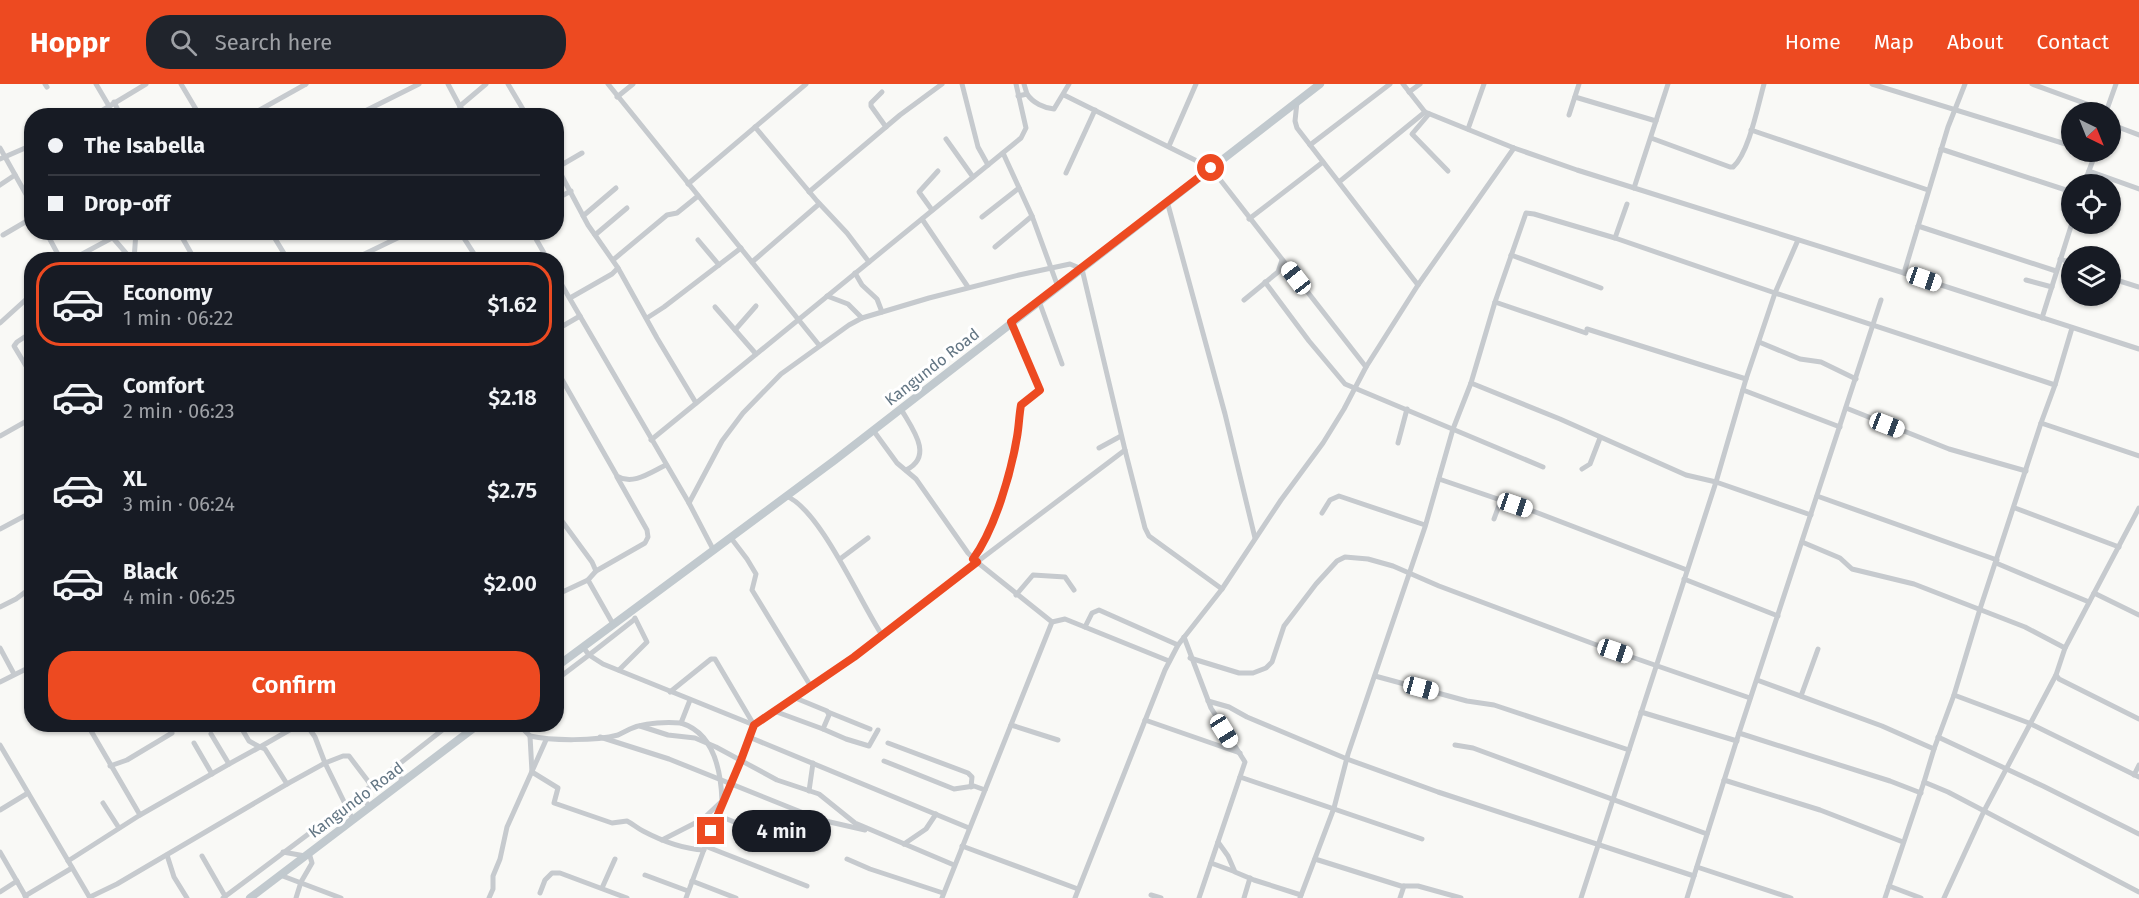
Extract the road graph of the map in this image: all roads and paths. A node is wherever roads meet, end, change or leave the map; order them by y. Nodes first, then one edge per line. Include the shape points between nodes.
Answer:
1 (96, 84) edge
2 (146, 84) edge
3 (181, 84) edge
4 (306, 84) edge
5 (419, 84) edge
6 (448, 84) edge
7 (486, 84) edge
8 (508, 84) edge
9 (608, 84) edge
10 (633, 84) edge
11 (806, 84) edge
12 (942, 84) edge
13 (962, 84) edge
14 (1016, 84) edge
15 (1024, 84) edge
16 (1069, 84) edge
17 (1196, 84) edge
18 (1320, 84) edge
19 (1390, 84) edge
20 (1403, 84) edge
21 (1420, 84) edge
22 (1484, 84) edge
23 (1579, 84) edge
24 (1668, 84) edge
25 (1755, 84) edge
26 (1872, 84) edge
27 (1965, 84) edge
28 (2032, 84) edge
29 (2116, 84) edge
30 (1764, 85) edge
31 (882, 92) dead end
32 (1409, 92) junction
33 (1027, 94) junction
34 (1064, 95) junction
35 (1018, 96) junction
36 (617, 97) junction
37 (1575, 97) junction
38 (1297, 102) junction
39 (2080, 102) edge
40 (2110, 102) edge
41 (111, 104) junction
42 (460, 107) joint
43 (105, 108) edge
44 (114, 108) edge
45 (195, 108) edge
46 (263, 108) edge
47 (371, 108) edge
48 (522, 108) edge
49 (1956, 108) junction
50 (1095, 110) junction
51 (1427, 113) junction
52 (1569, 115) dead end
53 (1656, 121) junction
54 (755, 127) junction
55 (886, 127) junction
56 (2121, 128) edge
57 (1468, 129) junction
58 (1751, 130) junction
59 (2139, 135) edge
60 (1651, 138) junction
61 (946, 139) dead end
62 (2061, 142) edge
63 (1310, 145) junction
64 (1169, 147) junction
65 (0, 148) edge
66 (1514, 148) junction
67 (24, 149) edge
68 (1941, 149) junction
69 (582, 153) dead end
70 (1003, 153) junction
71 (3, 158) edge
72 (564, 162) edge
73 (1323, 162) junction
74 (2092, 162) edge
75 (988, 165) junction
76 (1211, 168) junction
77 (938, 171) dead end
78 (1448, 171) dead end
79 (2089, 171) junction
80 (1066, 173) dead end
81 (2088, 174) edge
82 (15, 176) junction
83 (973, 177) junction
84 (564, 178) edge
85 (1339, 182) junction
86 (688, 184) junction
87 (0, 185) edge
88 (616, 188) dead end
89 (1019, 188) junction
90 (1634, 188) junction
91 (2061, 188) edge
92 (2139, 189) edge
93 (1928, 190) junction
94 (571, 191) junction
95 (24, 192) edge
96 (809, 192) junction
97 (564, 195) edge
98 (698, 196) junction
99 (1167, 201) junction
100 (819, 204) junction
101 (1627, 204) dead end
102 (627, 208) dead end
103 (933, 210) junction
104 (584, 216) junction
105 (1032, 216) junction
106 (982, 217) dead end
107 (922, 219) junction
108 (1249, 219) junction
109 (24, 223) edge
110 (1918, 226) junction
111 (2068, 234) edge
112 (595, 235) junction
113 (3, 236) dead end
114 (1615, 238) junction
115 (109, 240) edge
116 (115, 240) edge
117 (393, 240) edge
118 (698, 240) dead end
119 (1798, 240) junction
120 (995, 246) dead end
121 (741, 248) junction
122 (86, 252) edge
123 (126, 252) edge
124 (369, 252) edge
125 (1511, 255) junction
126 (2060, 259) joint
127 (613, 260) junction
128 (1282, 260) junction
129 (752, 262) junction
130 (869, 262) junction
131 (719, 265) junction
132 (618, 268) junction
133 (1051, 268) junction
134 (1082, 269) junction
135 (2056, 271) junction
136 (855, 273) junction
137 (1904, 273) junction
138 (2026, 280) dead end
139 (2121, 281) edge
140 (1265, 282) junction
141 (1418, 285) junction
142 (968, 287) junction
143 (1058, 287) junction
144 (2139, 287) edge
145 (1601, 288) dead end
146 (2052, 288) junction
147 (564, 289) edge
148 (1775, 293) junction
149 (827, 296) junction
150 (570, 298) junction
151 (1244, 300) dead end
152 (1881, 300) dead end
153 (24, 301) edge
154 (1039, 301) junction
155 (1495, 302) junction
156 (756, 306) dead end
157 (715, 307) dead end
158 (882, 312) junction
159 (580, 316) junction
160 (647, 318) junction
161 (862, 318) junction
162 (2042, 318) junction
163 (798, 320) junction
164 (1011, 322) junction
165 (0, 323) edge
166 (564, 325) edge
167 (1872, 325) junction
168 (2072, 328) junction
169 (735, 330) junction
170 (24, 337) edge
171 (1759, 342) junction
172 (819, 345) junction
173 (2139, 349) edge
174 (756, 354) junction
175 (24, 363) edge
176 (1062, 364) dead end
177 (1366, 367) junction
178 (1746, 379) junction
179 (1856, 379) junction
180 (1471, 383) junction
181 (564, 384) edge
182 (2055, 386) junction
183 (1354, 389) junction
184 (1743, 390) junction
185 (696, 403) junction
186 (1846, 408) junction
187 (901, 409) junction
188 (1407, 409) junction
189 (24, 422) edge
190 (2041, 423) junction
191 (1840, 427) junction
192 (1453, 429) junction
193 (873, 430) junction
194 (0, 436) edge
195 (1121, 436) junction
196 (1600, 438) junction
197 (651, 440) junction
198 (1398, 443) dead end
199 (1100, 448) dead end
200 (1125, 450) junction
201 (2139, 456) edge
202 (666, 465) junction
203 (1543, 467) dead end
204 (1582, 469) dead end
205 (906, 470) junction
206 (2026, 471) junction
207 (617, 476) junction
208 (1439, 479) junction
209 (632, 481) junction
210 (1716, 482) junction
211 (626, 494) junction
212 (786, 496) junction
213 (1817, 496) junction
214 (1501, 500) junction
215 (689, 503) junction
216 (2015, 508) junction
217 (2139, 508) edge
218 (1322, 513) dead end
219 (1811, 515) junction
220 (24, 516) edge
221 (1494, 519) dead end
222 (564, 524) edge
223 (1425, 525) junction
224 (0, 529) edge
225 (732, 538) junction
226 (868, 538) dead end
227 (1255, 538) junction
228 (1802, 542) junction
229 (2119, 547) junction
230 (714, 551) junction
231 (840, 559) junction
232 (975, 560) junction
233 (1996, 562) junction
234 (1687, 570) junction
235 (596, 571) junction
236 (1409, 573) junction
237 (1684, 579) junction
238 (588, 580) junction
239 (1222, 589) junction
240 (1074, 590) dead end
241 (564, 591) edge
242 (24, 593) edge
243 (2094, 593) junction
244 (1016, 595) junction
245 (2090, 603) junction
246 (0, 606) edge
247 (1980, 609) junction
248 (633, 615) junction
249 (2139, 615) edge
250 (1778, 616) junction
251 (1052, 622) junction
252 (613, 624) junction
253 (1085, 627) junction
254 (882, 635) junction
255 (1184, 637) junction
256 (1178, 645) junction
257 (583, 647) junction
258 (0, 648) edge
259 (2065, 648) junction
260 (1818, 649) dead end
261 (589, 655) junction
262 (1190, 658) junction
263 (564, 661) edge
264 (1169, 661) junction
265 (1656, 665) junction
266 (24, 670) edge
267 (619, 670) junction
268 (14, 674) junction
269 (564, 674) edge
270 (2056, 675) junction
271 (1375, 676) junction
272 (1757, 680) junction
273 (0, 682) edge
274 (810, 685) junction
275 (670, 692) junction
276 (1954, 695) junction
277 (1801, 696) junction
278 (794, 697) junction
279 (1750, 698) junction
280 (690, 700) junction
281 (1208, 701) junction
282 (774, 711) junction
283 (828, 712) junction
284 (1641, 712) junction
285 (2139, 719) edge
286 (1145, 720) junction
287 (681, 723) junction
288 (2029, 723) junction
289 (754, 725) junction
290 (1011, 725) junction
291 (640, 726) junction
292 (823, 729) junction
293 (870, 729) dead end
294 (878, 730) dead end
295 (91, 732) edge
296 (244, 732) edge
297 (286, 732) edge
298 (312, 732) edge
299 (440, 732) edge
300 (467, 732) edge
301 (526, 732) edge
302 (172, 733) dead end
303 (1739, 733) junction
304 (211, 734) dead end
305 (530, 736) junction
306 (600, 737) junction
307 (749, 737) junction
308 (1938, 737) junction
309 (546, 740) junction
310 (1059, 740) dead end
311 (1737, 741) junction
312 (194, 743) dead end
313 (708, 743) junction
314 (888, 743) dead end
315 (0, 745) edge
316 (1455, 745) dead end
317 (260, 747) junction
318 (1934, 749) junction
319 (1629, 750) junction
320 (1240, 753) junction
321 (1347, 759) junction
322 (741, 760) junction
323 (884, 761) dead end
324 (325, 763) junction
325 (813, 763) junction
326 (229, 764) junction
327 (2139, 765) edge
328 (110, 766) junction
329 (393, 769) junction
330 (2007, 770) junction
331 (532, 772) junction
332 (212, 774) junction
333 (2137, 776) edge
334 (1240, 777) junction
335 (1724, 780) junction
336 (721, 781) junction
337 (404, 782) junction
338 (1924, 782) junction
339 (287, 784) junction
340 (730, 784) junction
341 (372, 785) junction
342 (971, 787) junction
343 (985, 790) junction
344 (809, 791) junction
345 (28, 793) junction
346 (1921, 793) junction
347 (361, 794) junction
348 (1613, 799) junction
349 (722, 801) junction
350 (103, 803) dead end
351 (347, 805) junction
352 (370, 808) junction
353 (1334, 808) junction
354 (0, 810) edge
355 (1984, 811) junction
356 (336, 813) junction
357 (936, 814) junction
358 (140, 815) junction
359 (717, 815) junction
360 (353, 820) junction
361 (119, 828) junction
362 (344, 828) junction
363 (969, 828) junction
364 (873, 831) junction
365 (1707, 834) junction
366 (2139, 834) edge
367 (1422, 839) dead end
368 (662, 840) junction
369 (1218, 842) junction
370 (1903, 842) junction
371 (904, 844) junction
372 (1599, 844) junction
373 (962, 846) junction
374 (704, 848) junction
375 (801, 849) dead end
376 (0, 852) edge
377 (282, 852) junction
378 (167, 855) junction
379 (307, 855) junction
380 (202, 856) dead end
381 (615, 859) dead end
382 (847, 859) dead end
383 (1315, 859) junction
384 (68, 861) junction
385 (1211, 863) junction
386 (954, 865) junction
387 (1697, 867) junction
388 (72, 868) junction
389 (1234, 872) junction
390 (280, 875) junction
391 (645, 875) dead end
392 (1694, 876) junction
393 (1250, 878) junction
394 (692, 881) junction
395 (17, 882) junction
396 (301, 882) junction
397 (807, 886) dead end
398 (1404, 886) junction
399 (1889, 886) junction
400 (602, 888) junction
401 (1078, 890) junction
402 (688, 891) junction
403 (0, 892) edge
404 (540, 892) dead end
405 (2139, 892) edge
406 (1151, 895) dead end
407 (942, 896) edge
408 (1300, 896) edge
409 (26, 897) edge
410 (90, 897) edge
411 (224, 897) edge
412 (187, 898) edge
413 (250, 898) edge
414 (296, 898) edge
415 (341, 898) edge
416 (489, 898) edge
417 (627, 898) edge
418 (686, 898) edge
419 (736, 898) edge
420 (1075, 898) edge
421 (1161, 898) edge
422 (1199, 898) edge
423 (1244, 898) edge
424 (1400, 898) edge
425 (1461, 898) edge
426 (1581, 898) edge
427 (1687, 898) edge
428 (1791, 898) edge
429 (1885, 898) edge
430 (1921, 898) edge
431 (1944, 898) edge

1 - 41 street
2 - 41 street
3 - 45 street
4 - 46 street
5 - 47 street
6 - 42 street
7 - 42 street
8 - 48 street
9 - 36 street
10 - 36 street
11 - 54 street
12 - 55 street
13 - 75 street via 978,147
14 - 35 street
15 - 33 street
16 - 34 street
17 - 64 street
18 - 38 highway, Kangundo Road
19 - 63 street
20 - 32 street
21 - 32 street
22 - 57 street
23 - 37 street
24 - 53 street
25 - 30 street
26 - 49 street
27 - 49 street
28 - 39 street
29 - 40 street
30 - 58 street
31 - 55 street via 871,106
32 - 51 street
33 - 34 street via 1031,100 1052,109
33 - 35 street
34 - 50 street
35 - 70 street via 1026,129
36 - 86 street
37 - 52 street
37 - 53 street
38 - 63 street via 1295,124
38 - 76 highway, Kangundo Road
41 - 43 street
41 - 44 street
49 - 62 street
49 - 68 street
50 - 64 street
50 - 80 street
51 - 57 street
51 - 78 street via 1412,134
51 - 85 street
53 - 60 street
54 - 86 street
54 - 96 street
55 - 96 street
56 - 59 street
57 - 66 street
58 - 60 street via 1738,162 1731,167
58 - 93 street
60 - 90 street
61 - 83 street
63 - 73 street
64 - 76 street
65 - 71 street
66 - 90 street
66 - 141 street
67 - 71 street
68 - 91 street
68 - 93 street
69 - 72 street
70 - 75 street
70 - 89 street
71 - 82 street
73 - 85 street
73 - 108 street
74 - 79 street
75 - 83 street
76 - 99 highway, Kangundo Road
76 - 108 street
77 - 103 street via 919,192
79 - 81 street
79 - 92 street
82 - 87 street
82 - 95 street
83 - 103 street
84 - 94 street
85 - 141 street
86 - 98 street
88 - 104 street
89 - 105 street
89 - 106 street
90 - 119 street
93 - 110 street
94 - 97 street
94 - 104 street
96 - 100 street
98 - 121 street
98 - 127 street via 677,213 667,214
99 - 134 highway, Kangundo Road
99 - 227 street
100 - 129 street
100 - 130 street
101 - 114 street
102 - 112 street
103 - 107 street
104 - 112 street
105 - 120 street
105 - 133 street
107 - 130 street
107 - 142 street
108 - 128 street
109 - 113 street
110 - 135 street
110 - 137 street
111 - 126 street
112 - 127 street
114 - 125 street via 1526,213
114 - 148 street
115 - 122 street
116 - 123 street
117 - 124 street
118 - 131 street
119 - 137 street
119 - 148 street
121 - 129 street
121 - 131 street
125 - 145 street
125 - 155 street
126 - 135 street
127 - 132 street
128 - 140 street via 1280,269
128 - 177 street
129 - 163 street
130 - 136 street
131 - 160 street
132 - 150 street
132 - 160 street
133 - 134 street via 1070,264
133 - 142 street
133 - 143 street
134 - 143 highway, Kangundo Road
134 - 195 street
135 - 146 street
136 - 149 street
136 - 158 street via 877,298
137 - 162 street
138 - 146 street
139 - 144 street
140 - 151 street
140 - 183 street via 1342,381
141 - 177 street
142 - 158 street
143 - 154 highway, Kangundo Road
146 - 162 street
147 - 150 street
148 - 167 street
148 - 171 street
149 - 161 street via 848,304
149 - 163 street
150 - 159 street
152 - 167 street
153 - 165 street
154 - 164 highway, Kangundo Road
154 - 176 street
155 - 178 street
155 - 180 street
156 - 169 street
157 - 169 street
158 - 161 street
159 - 166 street
159 - 197 street
160 - 185 street
161 - 172 street
162 - 168 street
163 - 172 street
163 - 174 street
164 - 187 highway, Kangundo Road
164 - 232 street via 1040,390 1021,405 1001,499
167 - 179 street
167 - 182 street
168 - 173 street
168 - 182 street
169 - 174 street
170 - 175 street via 14,346
171 - 178 street
171 - 179 street via 1800,359 1821,362
172 - 215 street via 781,374 743,412 722,441
174 - 185 street
177 - 183 street
178 - 184 street
179 - 186 street
180 - 192 street
180 - 196 street
181 - 207 street
182 - 190 street
183 - 188 street
183 - 227 street via 1323,443
184 - 191 street
184 - 210 street
185 - 197 street
186 - 191 street
186 - 206 street via 1949,449
187 - 193 highway, Kangundo Road
187 - 205 street via 921,445 918,458
188 - 192 street
188 - 198 street
189 - 194 street
190 - 201 street
190 - 206 street
191 - 213 street
192 - 203 street
192 - 208 street
193 - 205 street
193 - 212 highway, Kangundo Road
195 - 199 street
195 - 200 street
196 - 204 street via 1590,464
196 - 210 street via 1686,476
197 - 202 street
200 - 232 street
200 - 239 street via 1147,532
202 - 209 street
202 - 215 street
205 - 232 street
206 - 216 street
207 - 209 street
207 - 211 street
208 - 214 street
208 - 223 street
209 - 211 street
210 - 219 street
210 - 234 street
211 - 235 street via 648,537 645,543
212 - 225 highway, Kangundo Road
212 - 231 street via 800,503
213 - 219 street
213 - 233 street
214 - 221 street
214 - 234 street
215 - 230 street
216 - 229 street
216 - 233 street
217 - 229 street
218 - 223 street via 1330,500 1339,496
219 - 228 street
220 - 224 street
222 - 235 street
223 - 236 street
225 - 230 highway, Kangundo Road
225 - 274 street via 756,574 752,590 760,606
226 - 231 street
227 - 239 street
228 - 247 street via 1840,558 1852,568 1914,584
228 - 250 street
229 - 243 street
230 - 248 highway, Kangundo Road
231 - 254 street
232 - 244 street
232 - 254 street
233 - 245 street
233 - 247 street
234 - 237 street
235 - 238 street
236 - 262 street via 1381,561 1340,559 1284,626 1272,662 1262,671 1239,673
236 - 265 street
236 - 271 street
237 - 250 street
237 - 265 street
238 - 241 street
238 - 252 street
239 - 255 street
240 - 244 street via 1065,577 1033,575
242 - 246 street
243 - 245 street
243 - 249 street
244 - 251 street
245 - 259 street
247 - 259 street
247 - 276 street
248 - 252 highway, Kangundo Road
248 - 261 street
248 - 267 street via 647,642
250 - 272 street
251 - 253 street via 1065,619
251 - 290 street
252 - 257 highway, Kangundo Road
253 - 256 street via 1092,613 1099,610
253 - 264 street
254 - 274 street
255 - 256 street
255 - 262 street
256 - 264 street
257 - 261 street
257 - 263 highway, Kangundo Road
258 - 268 street
259 - 270 street
260 - 277 street
261 - 267 street
261 - 269 street
262 - 281 street
264 - 286 street
265 - 279 street
265 - 284 street
266 - 268 street
267 - 275 street
268 - 273 street
270 - 285 street via 2059,680
270 - 288 street
271 - 319 street via 1494,705
271 - 321 street
272 - 277 street
272 - 279 street
274 - 278 street
275 - 280 street
275 - 289 street via 716,659
276 - 288 street
276 - 308 street
277 - 318 street
278 - 282 street
278 - 283 street
279 - 303 street
280 - 287 street
280 - 289 street
281 - 320 street
281 - 321 street
282 - 289 street
282 - 292 street
283 - 292 street
283 - 293 street
284 - 311 street
284 - 319 street
286 - 320 street
286 - 401 street
287 - 291 street
287 - 313 street via 692,726
288 - 330 street
288 - 333 street
289 - 307 street
290 - 310 street
290 - 343 street
291 - 306 street
291 - 313 street
292 - 294 street via 869,746
295 - 328 street
296 - 317 street via 249,741
297 - 317 street
298 - 324 street
299 - 329 street
300 - 337 highway, Kangundo Road
301 - 305 street
302 - 328 street
303 - 311 street
303 - 346 street
304 - 326 street
305 - 309 street
305 - 331 street
306 - 309 street
306 - 336 street
307 - 322 street
307 - 325 street
308 - 318 street
308 - 330 street
309 - 331 street
311 - 335 street
312 - 332 street
313 - 322 street
313 - 336 street
314 - 342 street via 968,773 972,777
315 - 345 street
316 - 348 street
317 - 326 street
317 - 339 street via 268,752
318 - 338 street
319 - 348 street
320 - 334 street via 1245,762
321 - 353 street
321 - 372 street
322 - 340 street
322 - 344 street via 777,780
323 - 342 street via 954,789
324 - 339 street
324 - 341 street via 349,756
324 - 351 street
325 - 344 street
325 - 357 street
326 - 332 street
327 - 333 street
328 - 358 street
329 - 337 street
329 - 341 street
330 - 355 street
330 - 366 street
331 - 368 street via 558,788 554,803 612,823 627,821
331 - 416 street via 507,827
332 - 358 street
334 - 353 street
334 - 369 street
335 - 365 street
335 - 370 street via 1820,810
336 - 340 street
336 - 349 street
337 - 352 highway, Kangundo Road
338 - 346 street
338 - 355 street
339 - 378 street
340 - 349 street
340 - 364 street via 821,820
341 - 347 street
342 - 343 street
343 - 363 street
344 - 364 street
345 - 354 street
345 - 384 street
346 - 370 street
347 - 351 street
347 - 352 street
348 - 365 street
348 - 372 street
349 - 359 street
349 - 368 street via 703,819
350 - 361 street
351 - 356 street
351 - 360 street
352 - 360 highway, Kangundo Road
353 - 367 street
353 - 383 street
355 - 405 street
355 - 431 street
356 - 362 street
356 - 377 street
357 - 363 street
357 - 371 street via 926,829
358 - 361 street
359 - 374 street
359 - 375 street
360 - 362 highway, Kangundo Road
361 - 384 street
362 - 379 highway, Kangundo Road
363 - 373 street
364 - 371 street
365 - 387 street
368 - 374 street via 684,848
369 - 385 street
369 - 389 street
370 - 399 street
371 - 386 street
372 - 392 street
372 - 426 street
373 - 386 street
373 - 401 street
374 - 394 street
374 - 397 street
376 - 395 street
377 - 379 street
377 - 411 street
378 - 410 street
378 - 412 street
379 - 390 highway, Kangundo Road
379 - 396 street via 312,862
380 - 411 street
381 - 400 street
382 - 407 street
383 - 398 street
383 - 408 street
384 - 388 street
385 - 389 street
385 - 422 street
386 - 407 street
387 - 392 street
387 - 428 street
388 - 409 street
388 - 410 street
389 - 393 street
390 - 396 street
390 - 413 highway, Kangundo Road
391 - 402 street
392 - 427 street
393 - 408 street
393 - 423 street
394 - 402 street
394 - 419 street
395 - 403 street
395 - 409 street
396 - 414 street
396 - 415 street
398 - 424 street
398 - 425 street
399 - 429 street
399 - 430 street
400 - 404 street via 552,873 544,880
400 - 417 street
401 - 420 street
402 - 418 street
406 - 421 street

